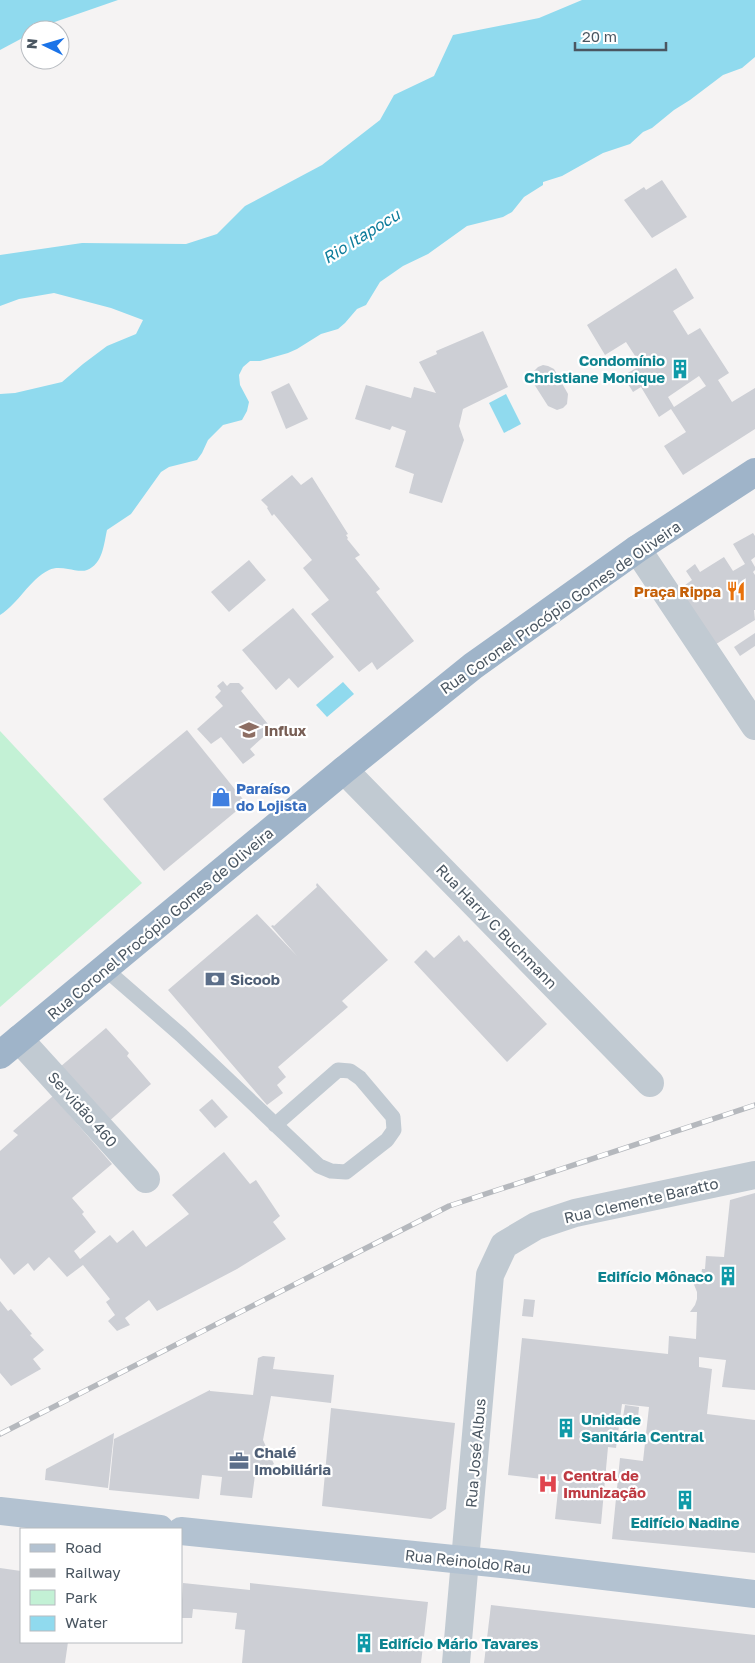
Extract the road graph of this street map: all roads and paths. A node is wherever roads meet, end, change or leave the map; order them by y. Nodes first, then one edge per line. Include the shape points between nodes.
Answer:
1 (755, 472) edge
2 (637, 549) junction
3 (755, 726) edge
4 (344, 770) junction
5 (104, 968) junction
6 (10, 1047) edge
7 (650, 1083) dead end
8 (275, 1125) junction
9 (755, 1175) edge
10 (146, 1179) dead end
11 (504, 1245) joint
12 (0, 1511) edge
13 (151, 1528) edge
14 (182, 1532) edge
15 (466, 1560) junction
16 (755, 1594) edge
17 (456, 1663) edge

1 - 2 highway, Rua Coronel Procópio Gomes de Oliveira
2 - 3 street
2 - 4 highway, Rua Coronel Procópio Gomes de Oliveira via 473,666
4 - 5 highway, Rua Coronel Procópio Gomes de Oliveira
4 - 7 street, Rua Harry C Buchmann
5 - 6 highway, Rua Coronel Procópio Gomes de Oliveira
5 - 8 lane via 181,1035
6 - 10 street, Servidão 460
8 - 8 lane via 319,1166 346,1172 387,1140 394,1130 393,1117 360,1078 344,1070 338,1070
9 - 11 street, Rua Clemente Baratto via 574,1213 536,1226
11 - 15 street, Rua José Albus via 490,1275
12 - 13 main road
14 - 15 main road, Rua Reinoldo Rau
15 - 16 main road, Rua Reinoldo Rau
15 - 17 street, Rua José Albus

